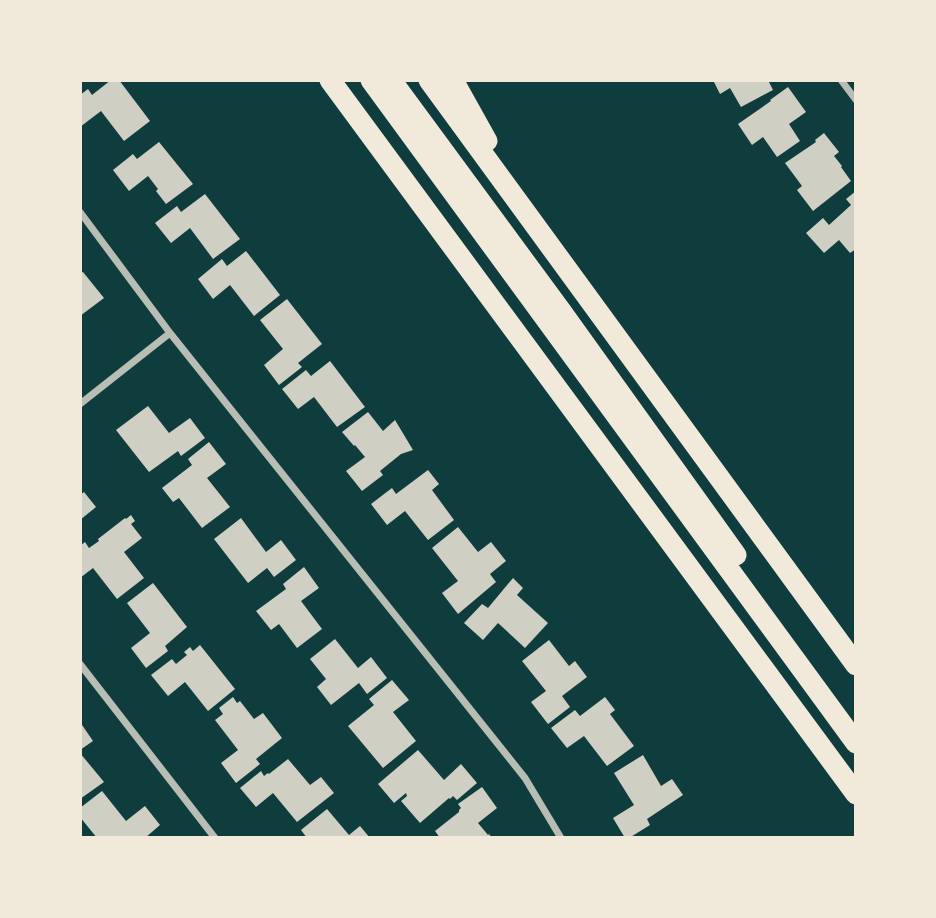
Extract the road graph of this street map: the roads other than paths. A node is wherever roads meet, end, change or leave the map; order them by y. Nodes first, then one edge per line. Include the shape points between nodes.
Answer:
1 (330, 80) edge
2 (371, 80) edge
3 (391, 80) edge
4 (429, 80) edge
5 (453, 80) edge
6 (841, 80) edge
7 (856, 100) edge
8 (80, 212) edge
9 (539, 231) junction
10 (170, 333) junction
11 (80, 404) edge
12 (80, 664) edge
13 (856, 665) edge
14 (856, 722) edge
15 (856, 743) edge
16 (856, 794) edge
17 (215, 838) edge
18 (561, 838) edge

1 - 16 highway
2 - 15 highway
3 - 14 highway
4 - 9 highway
5 - 9 highway
6 - 7 street
8 - 10 street
9 - 13 highway
10 - 11 street
10 - 18 street via 525,778
12 - 17 street

